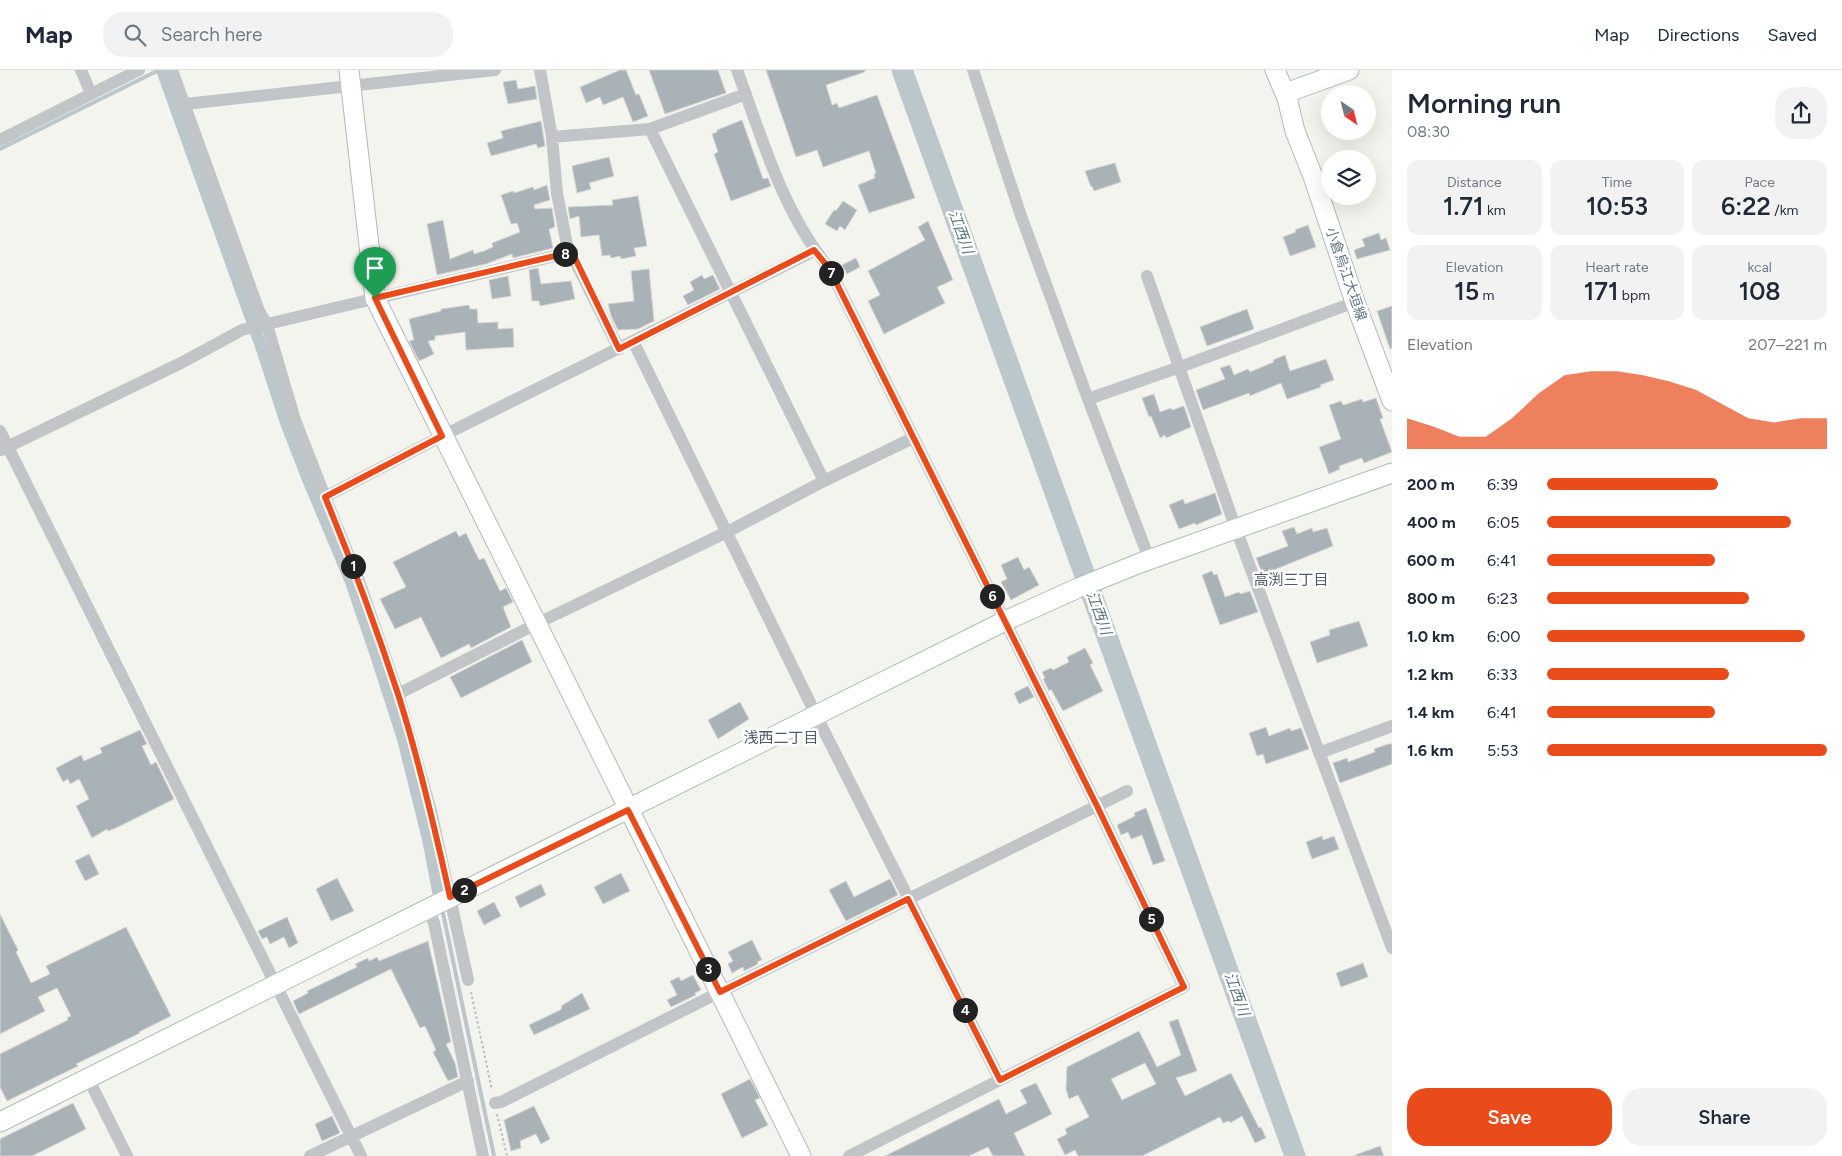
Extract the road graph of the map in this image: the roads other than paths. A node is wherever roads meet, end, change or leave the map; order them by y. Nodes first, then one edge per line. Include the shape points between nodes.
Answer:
1 (81, 70) edge
2 (140, 70) edge
3 (172, 70) edge
4 (495, 70) edge
5 (540, 70) edge
6 (737, 70) edge
7 (972, 70) edge
8 (1275, 70) edge
9 (1349, 70) edge
10 (350, 77) edge
11 (92, 94) junction
12 (746, 94) junction
13 (1287, 98) junction
14 (185, 104) junction
15 (650, 128) junction
16 (552, 138) junction
17 (0, 140) edge
18 (814, 250) junction
19 (572, 252) junction
20 (1146, 276) dead end
21 (730, 293) junction
22 (375, 298) junction
23 (1355, 302) junction
24 (267, 325) junction
25 (633, 341) junction
26 (619, 349) junction
27 (1180, 367) junction
28 (1088, 399) junction
29 (1392, 401) edge
30 (0, 431) edge
31 (442, 436) junction
32 (914, 438) junction
33 (4, 448) edge
34 (1392, 473) edge
35 (824, 481) junction
36 (325, 497) junction
37 (1236, 529) junction
38 (727, 532) junction
39 (1145, 562) junction
40 (1004, 621) junction
41 (536, 624) junction
42 (398, 694) junction
43 (816, 715) junction
44 (1392, 726) edge
45 (1319, 752) junction
46 (1126, 791) dead end
47 (1097, 806) junction
48 (628, 810) junction
49 (450, 897) junction
50 (908, 899) junction
51 (428, 908) junction
52 (1392, 948) edge
53 (468, 980) road end
54 (276, 984) junction
55 (720, 992) junction
56 (88, 1078) junction
57 (1000, 1080) junction
58 (468, 1082) junction
59 (495, 1103) road end
60 (0, 1122) edge
61 (351, 1136) junction
62 (127, 1156) edge
63 (310, 1156) edge
64 (361, 1156) edge
65 (483, 1156) edge
66 (801, 1156) edge
67 (849, 1156) edge

1 - 11 street
2 - 11 street
3 - 14 street
4 - 10 street
5 - 16 street
6 - 12 street
7 - 28 street
8 - 13 street, 小倉烏江大垣線
9 - 13 street via 1294,90
10 - 14 street
10 - 22 street
11 - 17 street
12 - 15 street
12 - 18 street via 781,191
13 - 23 street, 小倉烏江大垣線 via 1295,131
14 - 24 street via 259,311
15 - 16 street
15 - 21 street
16 - 19 street via 557,193 567,245
18 - 21 street
18 - 32 street via 829,268
19 - 22 street
19 - 26 street
20 - 27 street
21 - 25 street
21 - 35 street
22 - 24 street
22 - 31 street
23 - 27 street
23 - 29 street, 小倉烏江大垣線
24 - 33 street via 242,330
24 - 36 street via 295,420
25 - 26 street
25 - 38 street
26 - 31 street
27 - 28 street
27 - 37 street
28 - 39 street
30 - 33 street
31 - 36 street
31 - 41 street
32 - 35 street
32 - 40 street
33 - 54 street
34 - 37 street
35 - 38 street
36 - 42 street via 360,581
37 - 39 street
37 - 45 street
38 - 41 street
38 - 43 street
39 - 40 street
40 - 43 street
40 - 47 street
41 - 42 street
41 - 48 street
42 - 49 street
43 - 48 street
43 - 50 street
44 - 45 street
45 - 52 street
46 - 47 street
47 - 50 street
47 - 57 street via 1184,987
48 - 49 street
48 - 55 street
49 - 51 street
49 - 53 street
50 - 55 street
50 - 57 street
51 - 54 street
51 - 58 street
54 - 56 street
54 - 61 street
55 - 59 street
55 - 66 street
56 - 60 street
56 - 62 street
57 - 67 street
58 - 61 street
58 - 65 street
61 - 63 street
61 - 64 street

